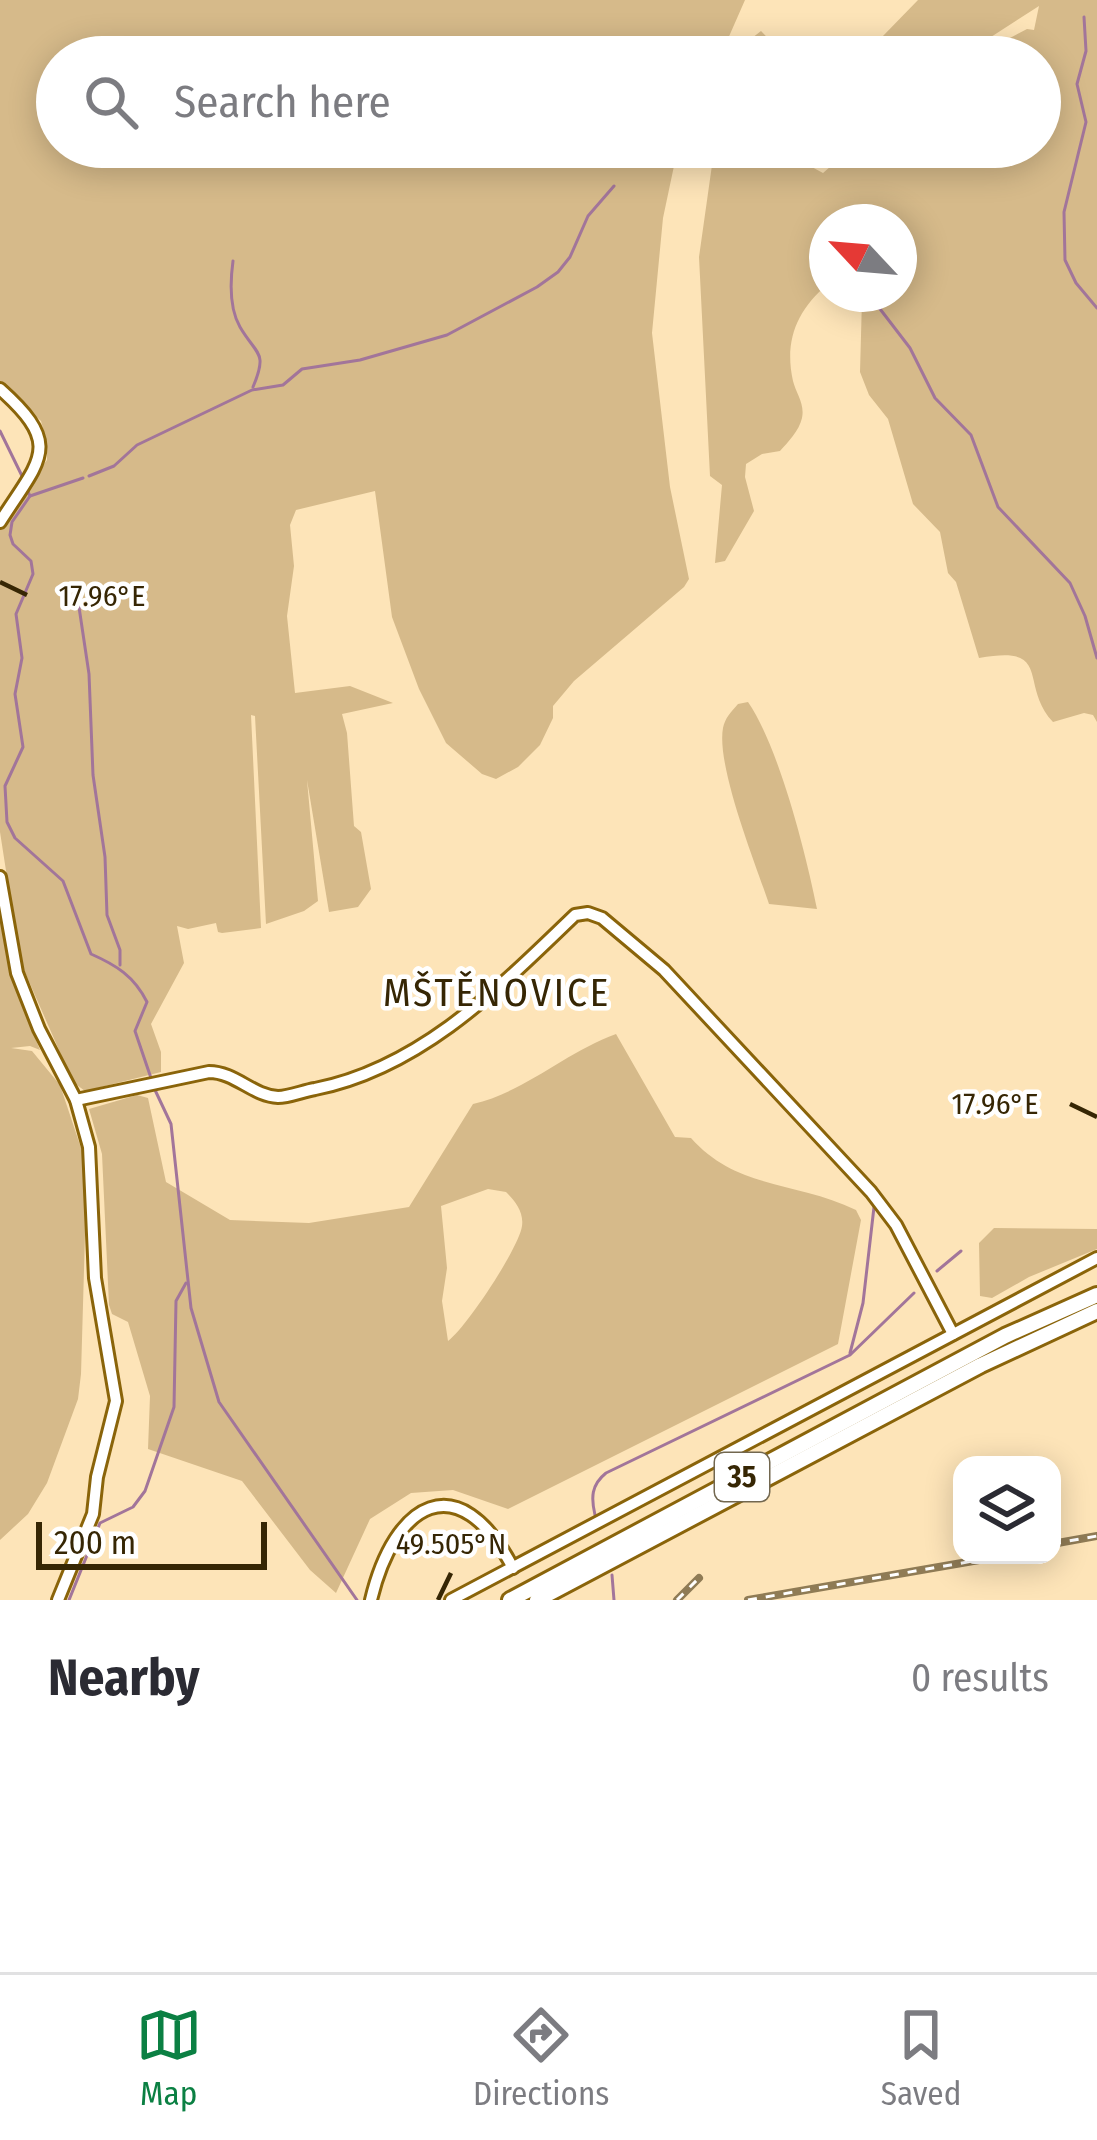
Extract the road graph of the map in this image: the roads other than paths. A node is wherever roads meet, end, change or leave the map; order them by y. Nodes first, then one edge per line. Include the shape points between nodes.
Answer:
1 (0, 389) edge
2 (0, 522) edge
3 (0, 877) edge
4 (76, 1100) junction
5 (1097, 1258) edge
6 (1097, 1295) edge
7 (1097, 1311) edge
8 (953, 1334) junction
9 (514, 1568) junction
10 (58, 1600) edge
11 (371, 1600) edge
12 (451, 1600) edge
13 (510, 1600) edge
14 (537, 1600) edge

1 - 2 street via 34,421 39,454
3 - 4 street via 16,973
4 - 8 street via 222,1072 276,1097 337,1084 386,1066 468,1014 575,915 588,913 664,970 871,1192
4 - 10 street via 89,1148 95,1278 116,1401 94,1514
5 - 8 street
6 - 13 highway, 35 via 1005,1336
7 - 14 highway, 35
8 - 9 street
9 - 11 street via 477,1518 424,1511 393,1538
9 - 12 street

